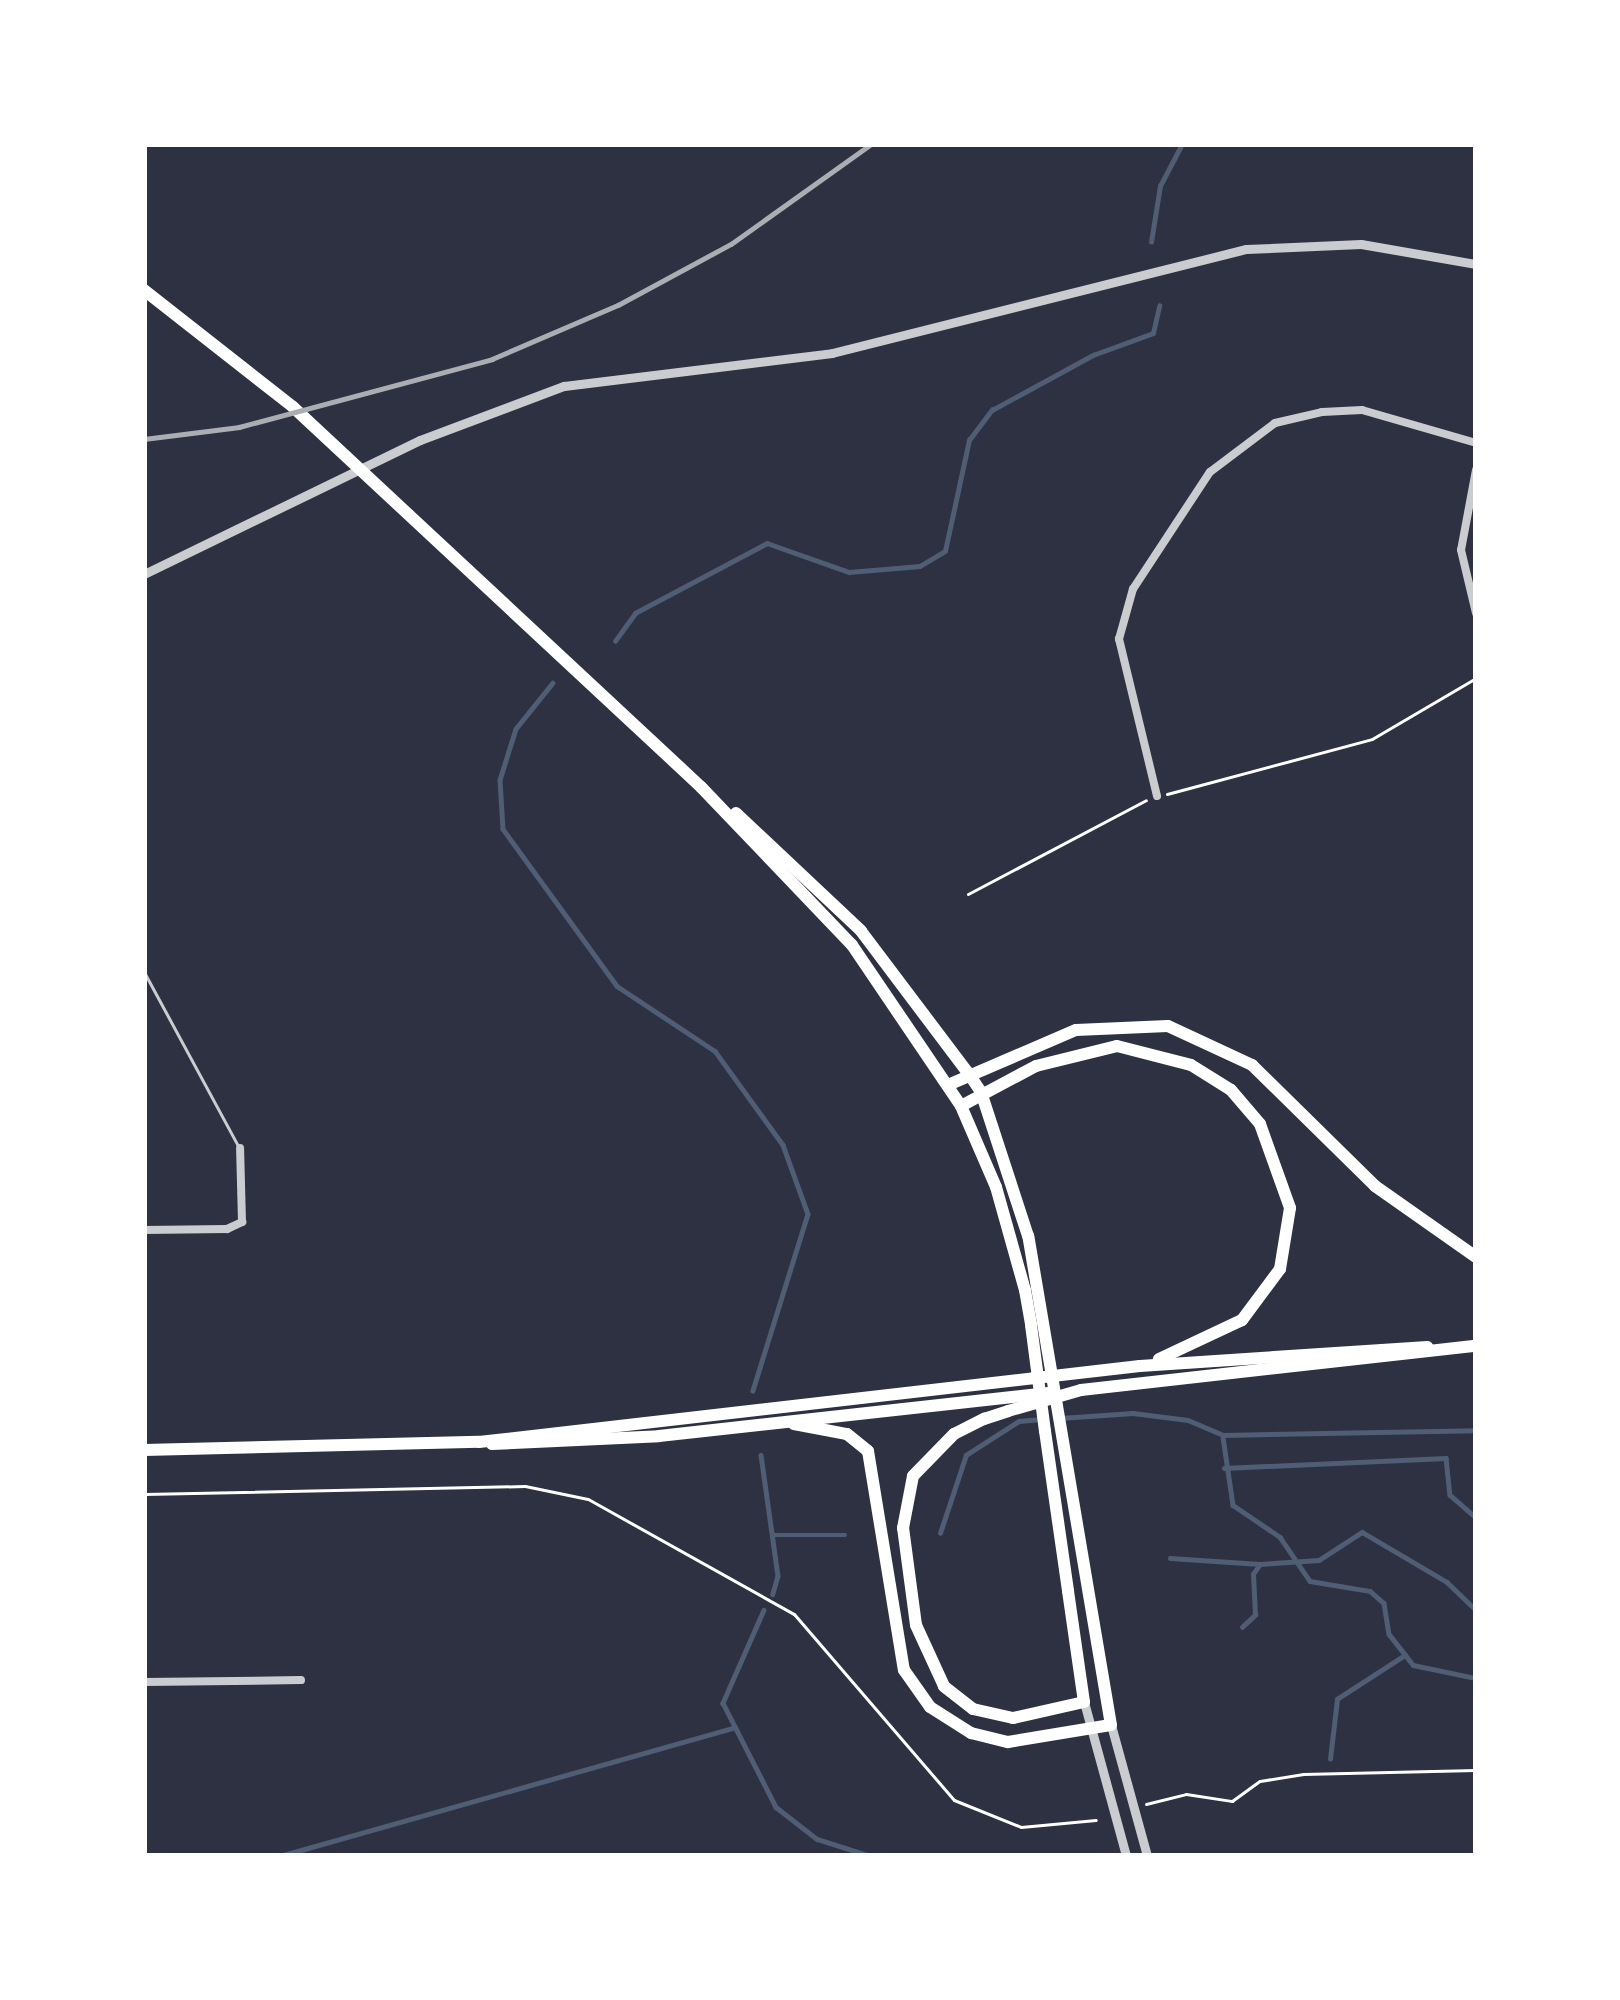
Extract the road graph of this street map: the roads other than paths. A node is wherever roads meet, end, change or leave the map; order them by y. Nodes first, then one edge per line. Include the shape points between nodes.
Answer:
1 (1476, 264) edge
2 (144, 290) edge
3 (1476, 443) edge
4 (1476, 470) edge
5 (144, 574) edge
6 (1476, 613) edge
7 (701, 787) junction
8 (1157, 796) road end
9 (144, 972) edge
10 (968, 1073) junction
11 (948, 1085) junction
12 (981, 1092) junction
13 (961, 1106) junction
14 (240, 1148) joint
15 (144, 1231) edge
16 (1476, 1257) edge
17 (1476, 1346) edge
18 (1460, 1347) junction
19 (1140, 1366) junction
20 (1081, 1390) junction
21 (794, 1424) junction
22 (479, 1442) junction
23 (144, 1450) edge
24 (301, 1679) dead end
25 (144, 1682) edge
26 (1084, 1702) junction
27 (1106, 1702) junction
28 (1111, 1725) junction
29 (1088, 1732) junction
30 (1126, 1856) edge
31 (1148, 1856) edge

1 - 5 street via 1340,244 1193,258 872,345 564,386 420,440
2 - 7 main road via 293,407
3 - 8 street via 1362,410 1322,412 1275,423 1210,472 1133,589 1119,639
4 - 6 street via 1461,550
7 - 10 main road via 832,899 900,976
7 - 11 main road via 852,945
9 - 14 lane
10 - 11 main road
10 - 12 main road
10 - 16 main road via 1076,1030 1168,1026 1203,1038 1252,1065 1375,1186
11 - 13 main road
12 - 13 main road
12 - 19 main road via 1066,1055 1118,1046 1191,1065 1231,1090 1260,1124 1290,1208 1280,1269 1258,1304 1225,1331
12 - 27 main road via 1012,1178 1047,1326
13 - 26 main road via 996,1187 1031,1325
14 - 15 street via 242,1222
17 - 18 main road
18 - 19 main road via 1339,1347
18 - 20 main road
19 - 22 main road
20 - 21 main road
20 - 26 main road via 984,1419 928,1453 909,1487 903,1528 916,1625 944,1686 974,1709 1013,1718
21 - 22 main road via 515,1448
21 - 29 main road via 847,1434 868,1451 904,1670 930,1707 971,1733 1008,1742
22 - 23 main road
24 - 25 street
26 - 27 main road
26 - 29 street
27 - 28 main road
28 - 29 main road
28 - 31 street
29 - 30 street

